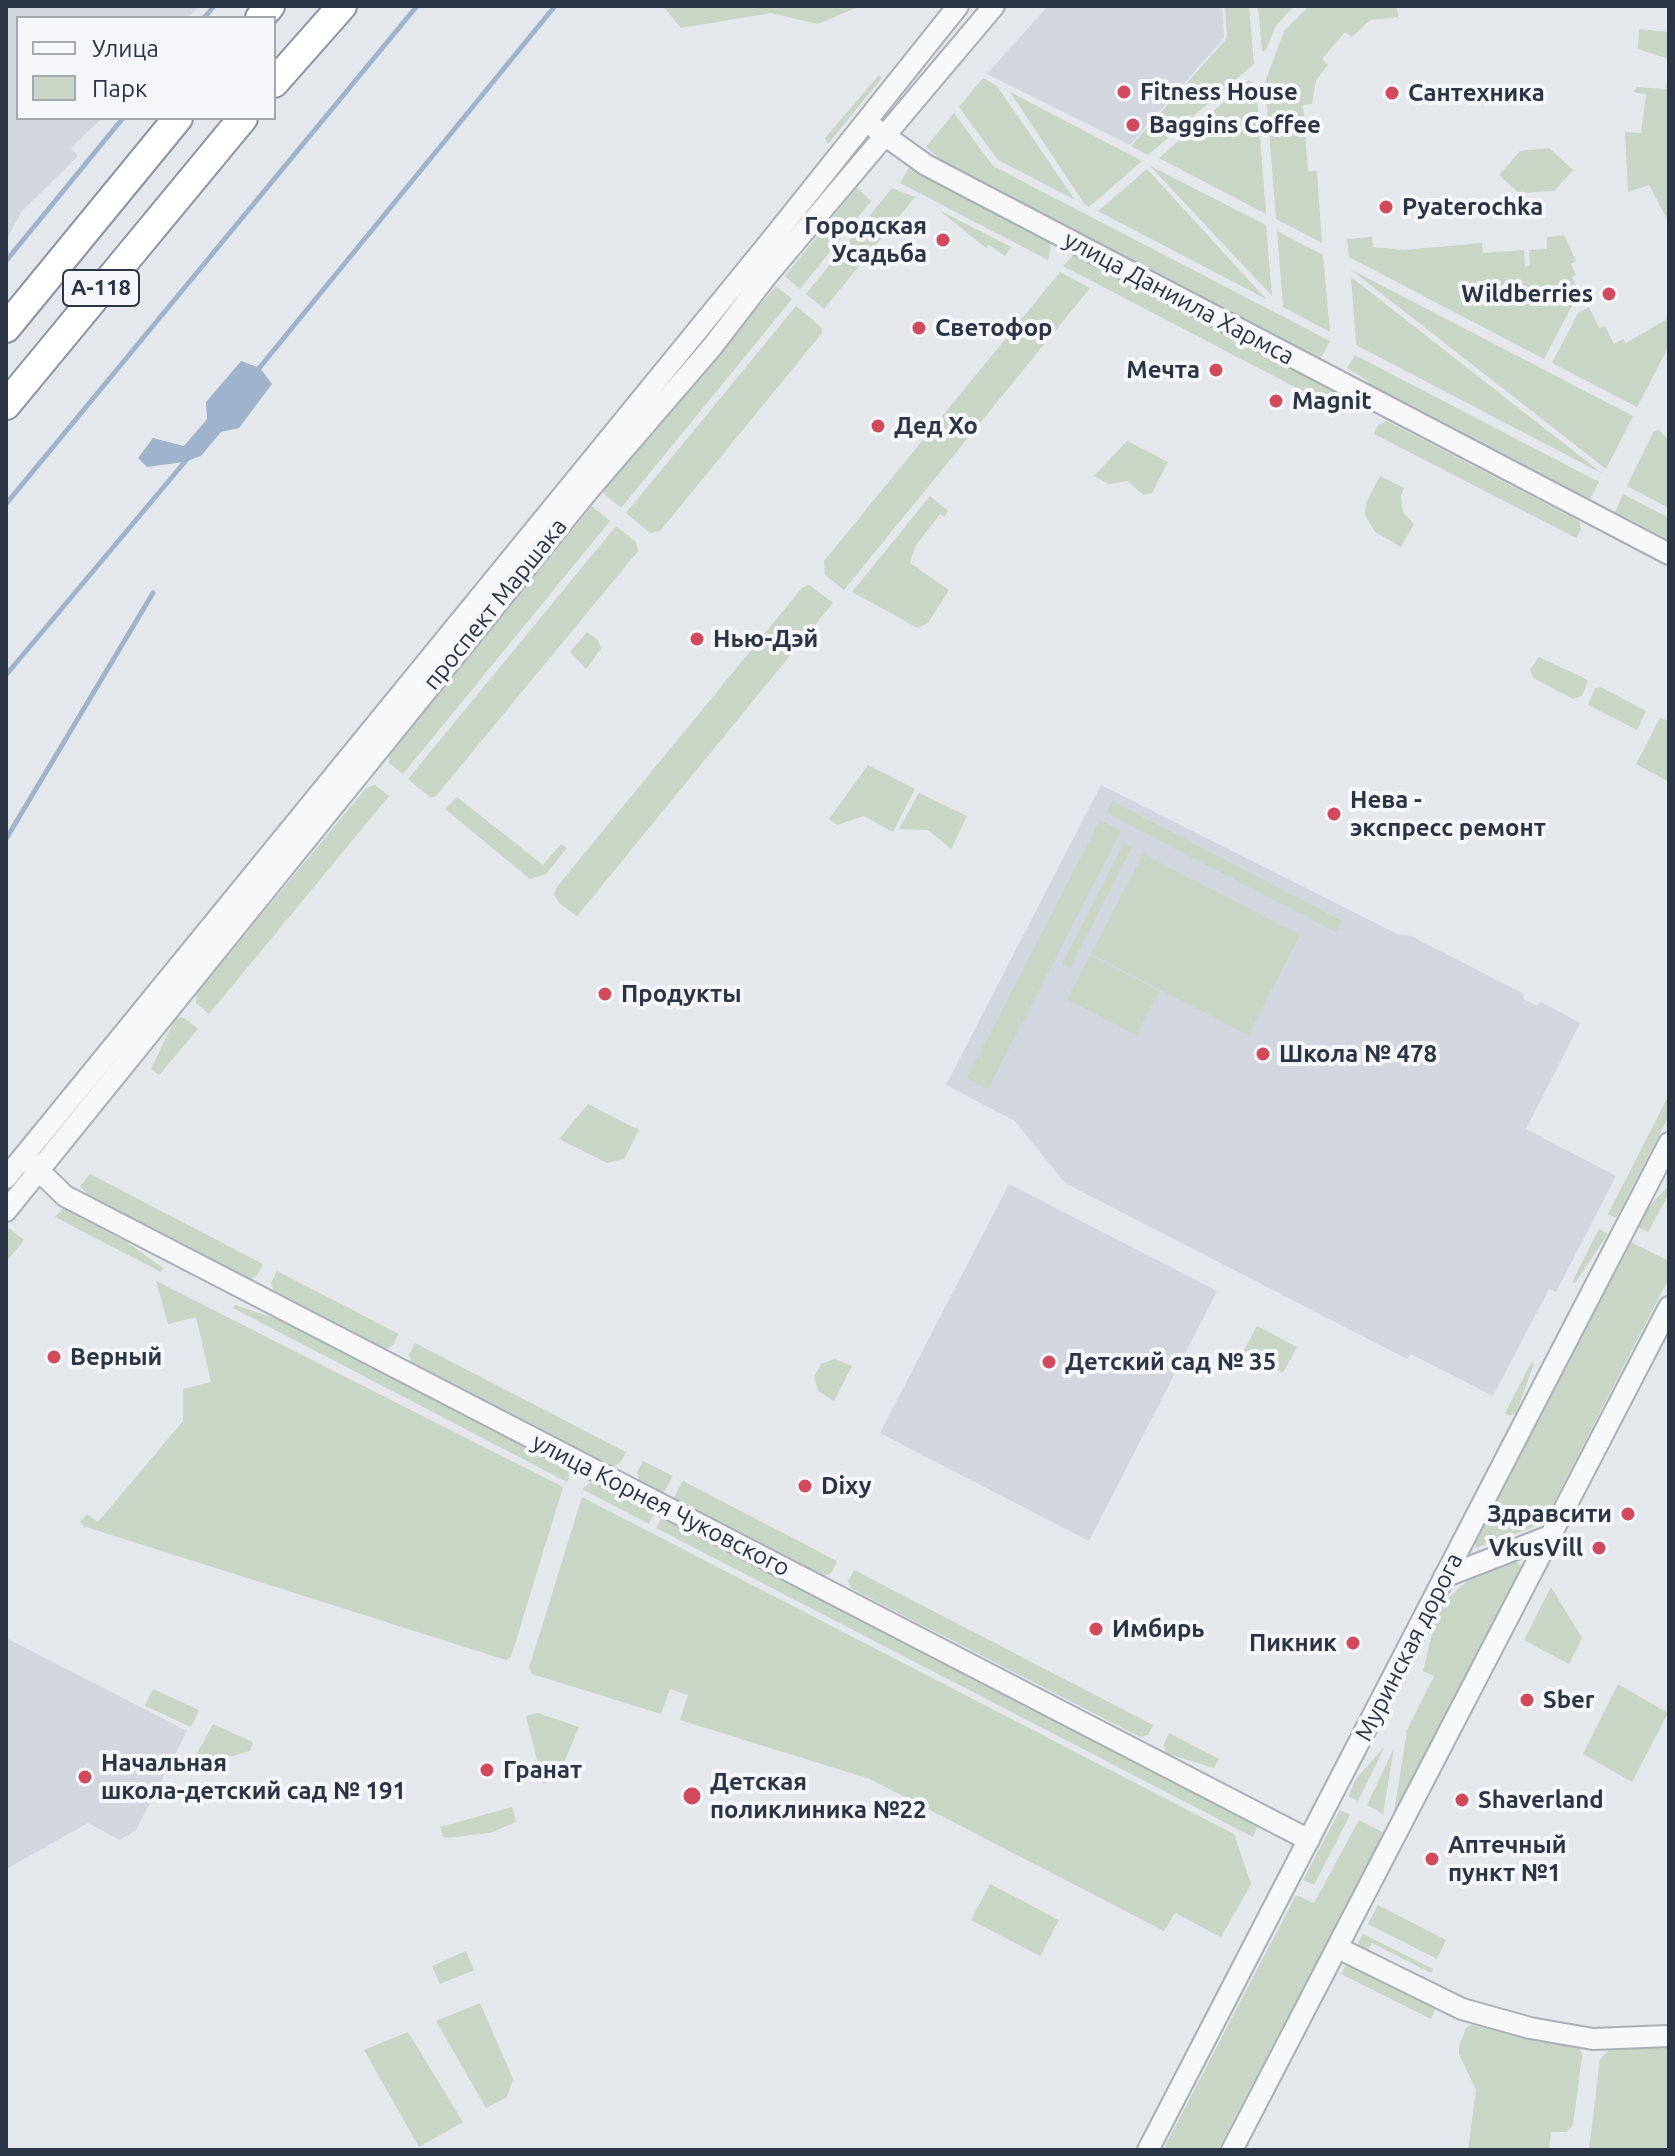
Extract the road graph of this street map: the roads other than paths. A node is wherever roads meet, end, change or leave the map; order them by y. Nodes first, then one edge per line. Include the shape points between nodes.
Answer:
1 (342, 6) edge
2 (958, 6) edge
3 (994, 6) edge
4 (276, 81) edge
5 (176, 120) edge
6 (241, 120) edge
7 (866, 122) junction
8 (885, 136) junction
9 (6, 328) edge
10 (6, 405) edge
11 (1669, 554) edge
12 (1669, 1143) edge
13 (23, 1158) junction
14 (41, 1170) junction
15 (6, 1178) edge
16 (6, 1211) edge
17 (1669, 1307) edge
18 (1550, 1536) junction
19 (1444, 1577) junction
20 (1309, 1840) junction
21 (1338, 1948) junction
22 (1669, 2036) edge
23 (1148, 2150) edge
24 (1232, 2150) edge

1 - 4 highway
2 - 7 street, проспект Маршака
3 - 8 street, проспект Маршака
5 - 9 highway, А-118
6 - 10 highway, А-118
7 - 8 street, улица Даниила Хармса
7 - 13 street, проспект Маршака
8 - 11 street, улица Даниила Хармса via 926,165
8 - 14 street, проспект Маршака via 380,745
12 - 19 street, Муринская дорога
13 - 14 street, улица Корнея Чуковского
13 - 15 street, проспект Маршака
14 - 16 street, проспект Маршака
14 - 20 street, улица Корнея Чуковского via 65,1196
17 - 18 street
18 - 19 street
18 - 21 street
19 - 20 street, Муринская дорога
20 - 23 street, Муринская дорога
21 - 22 street via 1462,2009 1530,2028 1593,2039
21 - 24 street

